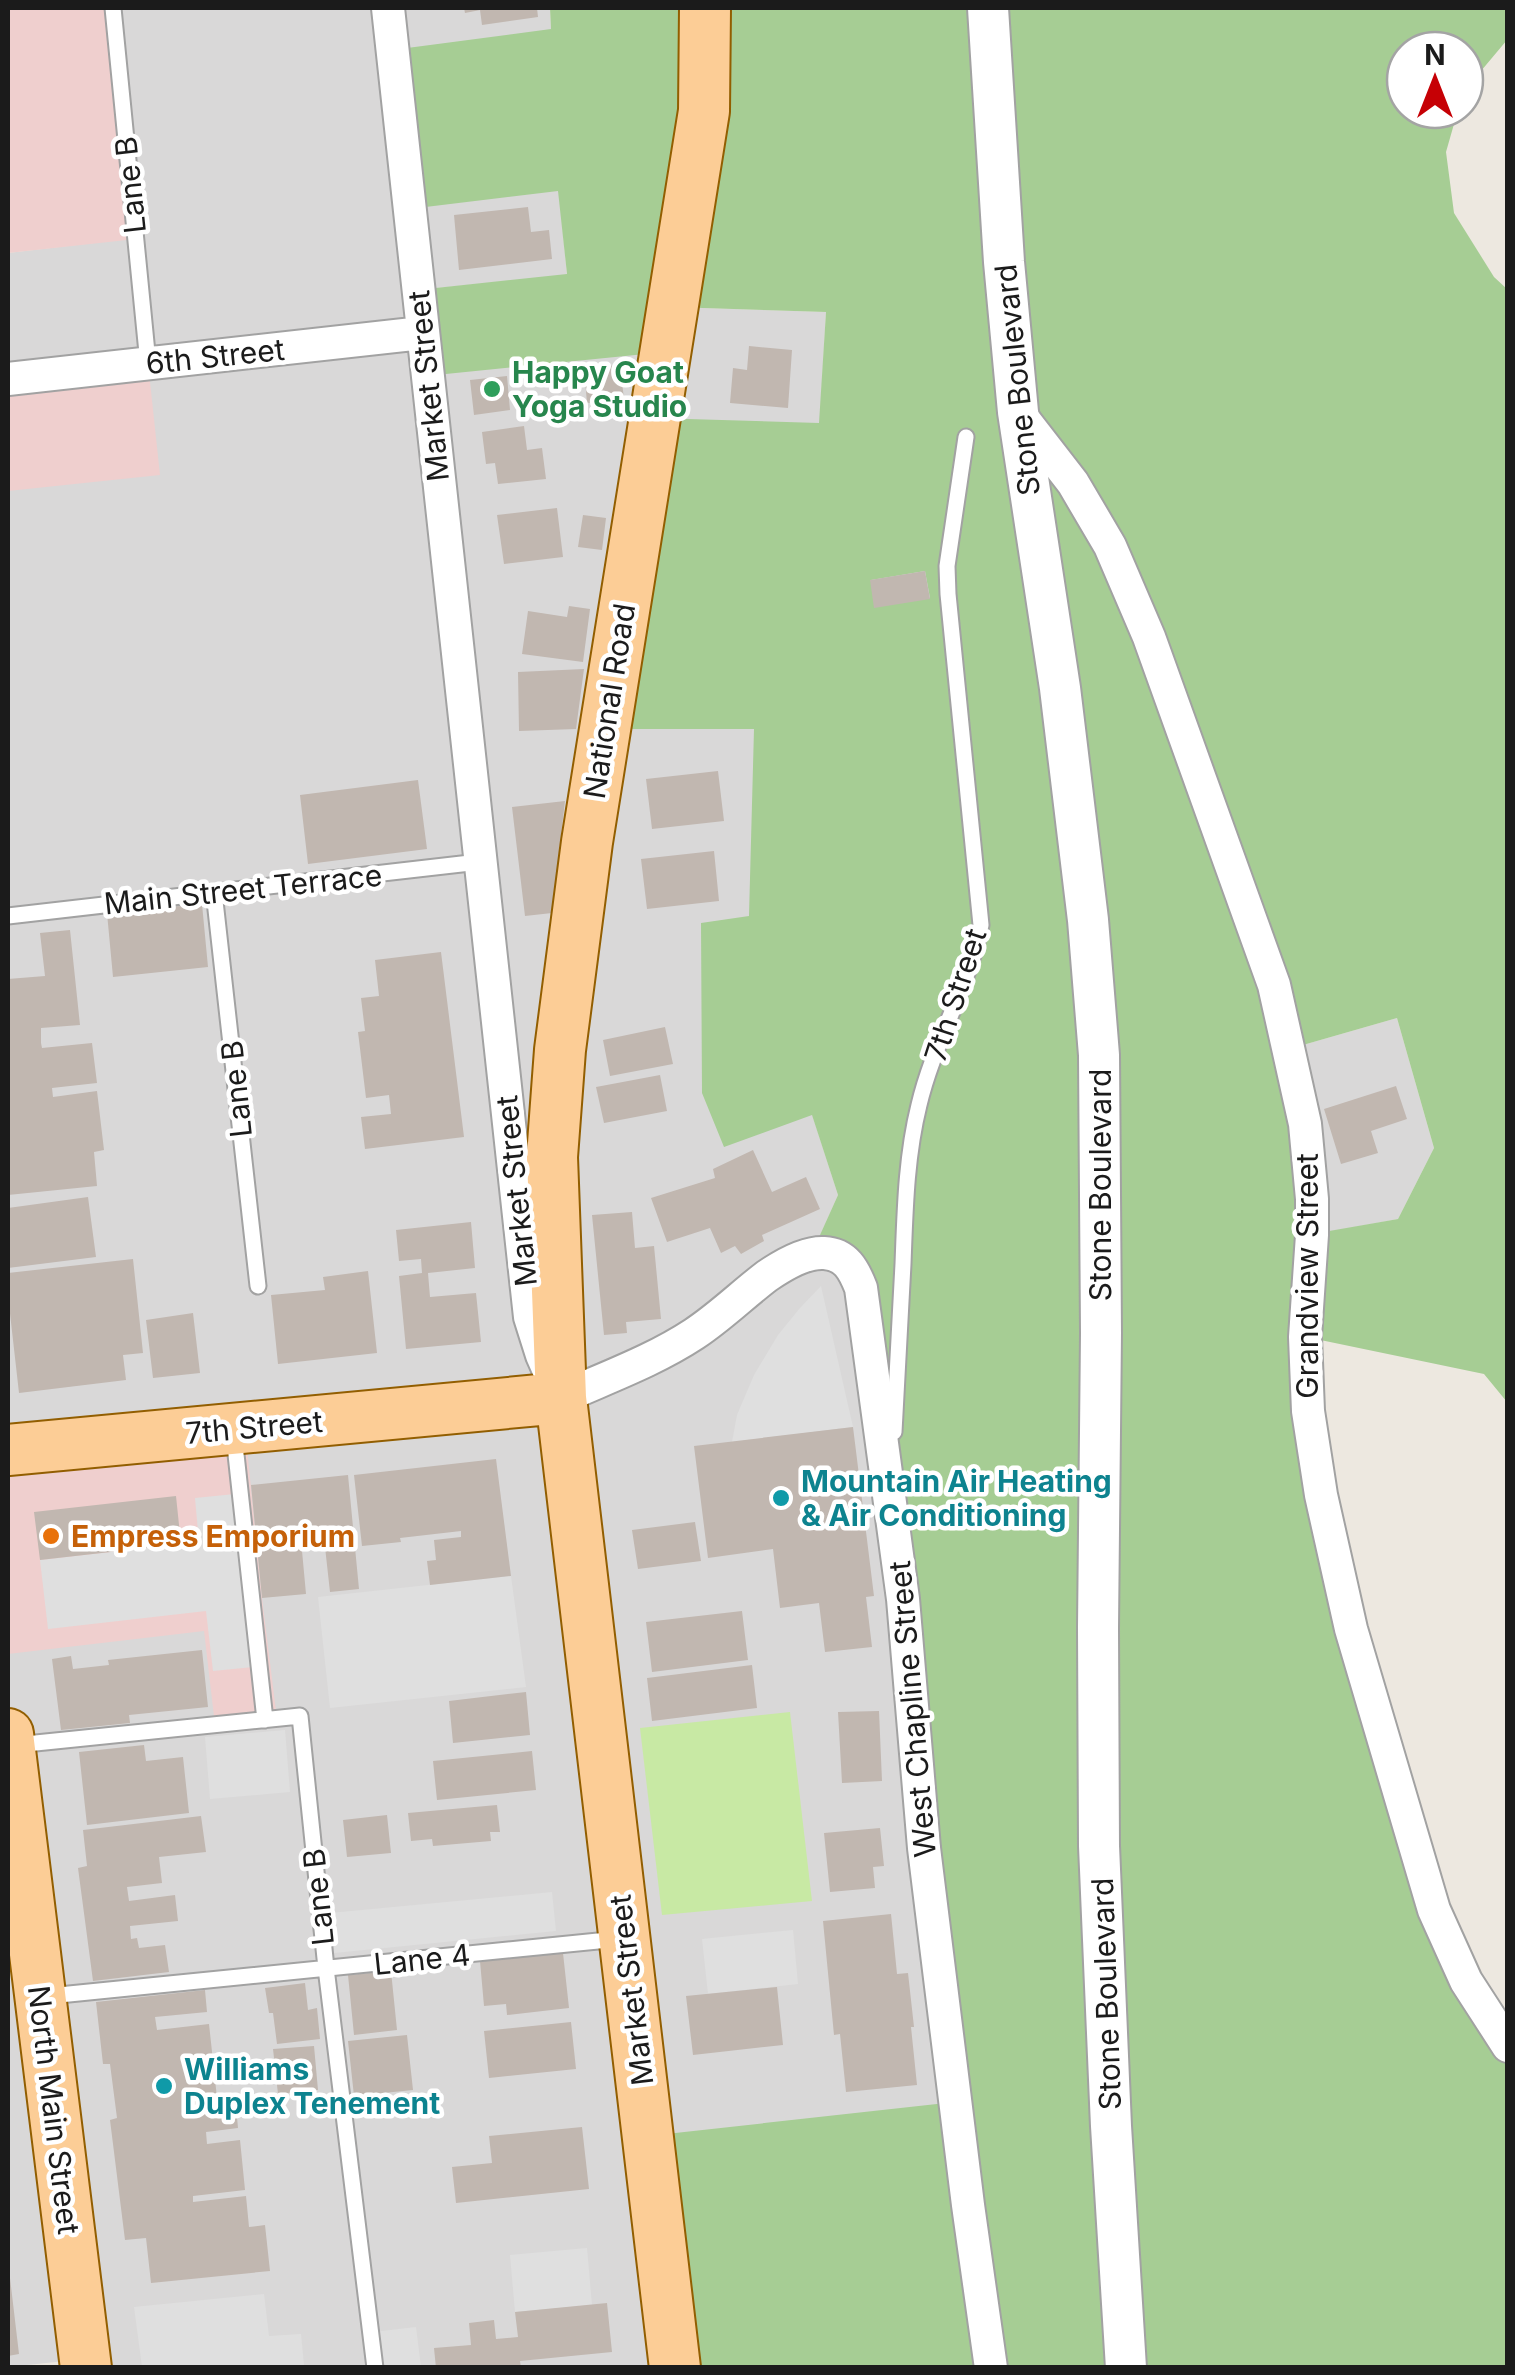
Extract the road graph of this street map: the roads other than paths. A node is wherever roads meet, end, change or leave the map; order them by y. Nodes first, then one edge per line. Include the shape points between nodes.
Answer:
1 (113, 8) edge
2 (388, 8) edge
3 (705, 8) edge
4 (988, 8) edge
5 (422, 333) junction
6 (148, 363) junction
7 (8, 379) edge
8 (1018, 412) junction
9 (966, 437) dead end
10 (479, 862) junction
11 (214, 892) junction
12 (8, 916) edge
13 (258, 1286) dead end
14 (561, 1398) junction
15 (233, 1429) junction
16 (8, 1450) edge
17 (890, 1493) junction
18 (265, 1720) junction
19 (8, 1734) edge
20 (9, 1746) edge
21 (625, 1938) junction
22 (326, 1968) junction
23 (40, 1996) junction
24 (1508, 2046) edge
25 (1129, 2366) edge
26 (86, 2368) edge
27 (375, 2368) edge
28 (676, 2368) edge
29 (991, 2368) edge

1 - 6 lane, Lane B
2 - 5 street, Market Street
3 - 14 main road, National Road via 704,111 560,1050 552,1157
4 - 8 street, Stone Boulevard
5 - 6 street, 6th Street
5 - 10 street, Market Street
6 - 7 street, 6th Street
8 - 24 street, Grandview Street via 1073,482 1110,546 1149,636 1274,985 1305,1124 1312,1199 1306,1356 1320,1495 1351,1628 1434,1910 1466,1981
8 - 25 street, Stone Boulevard via 1060,688 1099,1055 1099,1846
9 - 17 lane, 7th Street via 947,566 982,925 919,1104 907,1172
10 - 11 lane, Main Street Terrace
10 - 14 street, Market Street via 530,1317
11 - 12 lane, Main Street Terrace
11 - 13 lane, Lane B
14 - 15 main road, 7th Street
14 - 17 street, West Chapline Street via 691,1336 791,1262 836,1255 854,1270 860,1288
14 - 21 main road, Market Street
15 - 16 main road, 7th Street
15 - 18 lane
17 - 29 street, West Chapline Street via 924,1848
18 - 20 lane, Lane B
18 - 22 lane, Lane B via 300,1716
19 - 20 main road, North Main Street
20 - 23 main road, North Main Street
21 - 22 lane, Lane 4
21 - 28 main road, Market Street
22 - 23 lane, Lane 4
22 - 27 lane, Lane B
23 - 26 main road, North Main Street

